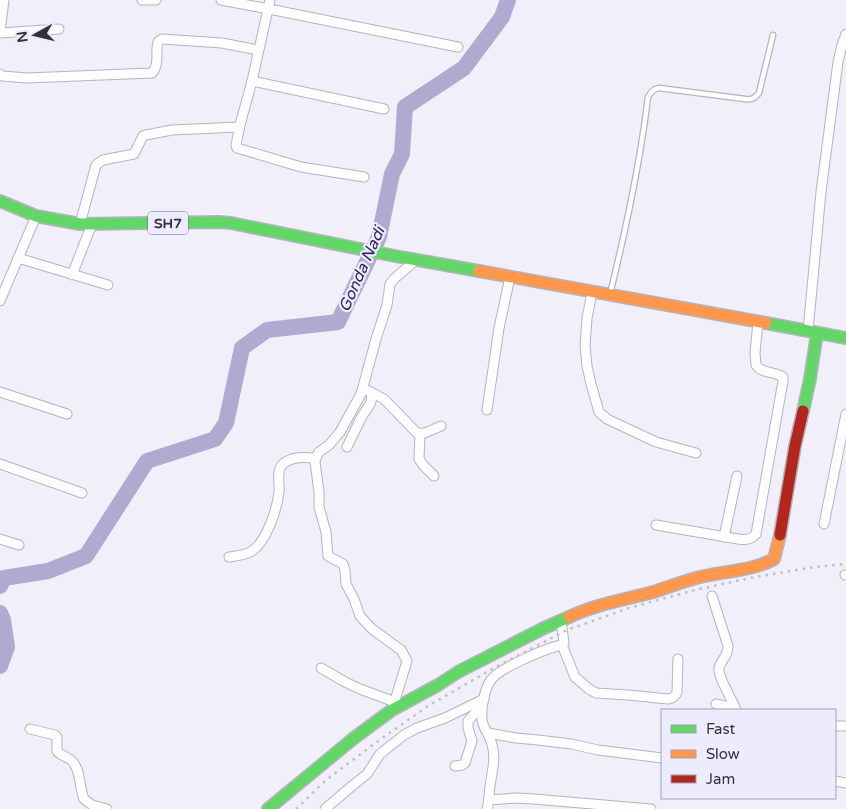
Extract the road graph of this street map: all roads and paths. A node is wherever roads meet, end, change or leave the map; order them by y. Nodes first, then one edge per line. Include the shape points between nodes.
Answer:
1 (4, 0) edge
2 (142, 0) edge
3 (156, 0) edge
4 (220, 0) edge
5 (270, 4) edge
6 (59, 29) dead end
7 (0, 32) edge
8 (846, 34) edge
9 (773, 35) dead end
10 (458, 48) dead end
11 (258, 50) junction
12 (0, 74) edge
13 (252, 81) junction
14 (384, 108) dead end
15 (239, 127) junction
16 (364, 177) dead end
17 (0, 201) edge
18 (36, 216) junction
19 (86, 224) junction
20 (18, 258) junction
21 (416, 260) junction
22 (72, 275) junction
23 (510, 277) junction
24 (108, 285) dead end
25 (592, 292) junction
26 (610, 296) junction
27 (0, 301) edge
28 (758, 322) junction
29 (812, 332) junction
30 (846, 338) edge
31 (367, 390) junction
32 (0, 392) edge
33 (487, 410) dead end
34 (67, 414) dead end
35 (846, 414) edge
36 (442, 426) dead end
37 (420, 434) junction
38 (347, 447) dead end
39 (696, 453) dead end
40 (316, 458) junction
41 (0, 464) edge
42 (434, 476) dead end
43 (737, 476) dead end
44 (82, 493) dead end
45 (824, 524) dead end
46 (656, 525) dead end
47 (724, 536) junction
48 (0, 539) edge
49 (19, 545) dead end
50 (229, 557) dead end
51 (712, 596) dead end
52 (561, 620) junction
53 (562, 645) junction
54 (678, 659) dead end
55 (321, 668) dead end
56 (483, 702) junction
57 (716, 704) dead end
58 (393, 706) junction
59 (734, 709) edge
60 (736, 709) edge
61 (30, 729) dead end
62 (488, 733) junction
63 (661, 758) edge
64 (455, 766) dead end
65 (488, 804) edge
66 (624, 808) edge
67 (107, 809) edge
68 (268, 809) edge
69 (325, 809) edge
70 (652, 809) edge

1 - 7 street
2 - 3 street
4 - 5 street
5 - 10 street
5 - 11 street
6 - 7 street
8 - 29 street via 838,62 821,192
9 - 26 lane via 759,93 751,100 659,88 650,93
11 - 12 street via 222,43 162,40 158,42 157,64 152,73 27,78
11 - 13 street
13 - 14 street
13 - 15 street
15 - 16 street via 237,148 301,167
15 - 19 street via 172,130 146,135 134,154 99,162 93,174
17 - 18 main road, SH7
18 - 19 main road, SH7
18 - 20 street
19 - 21 main road, SH7 via 225,222
19 - 22 street
20 - 22 street
20 - 27 street
21 - 23 main road
21 - 31 street via 390,284
22 - 24 street
23 - 25 main road
23 - 33 street
25 - 26 main road
25 - 39 street via 587,318 587,366 599,412 656,442
26 - 28 main road
28 - 29 main road
28 - 47 street via 756,365 761,370 783,377 782,390 756,534 747,540
29 - 30 main road
29 - 52 main road via 810,379 774,559 763,565 605,603
31 - 37 street via 384,399
31 - 38 street via 372,398 370,404
31 - 40 street via 361,394 340,432
32 - 34 street
35 - 45 street
36 - 37 street
37 - 42 street via 420,459
40 - 50 street via 294,458 280,468 280,491 263,539 249,553
40 - 58 street via 319,507 328,556 343,564 346,584 360,616 401,650 407,661
41 - 44 street
43 - 47 street
46 - 47 street
48 - 49 street
51 - 60 street via 728,646 728,653 718,670
52 - 53 street
52 - 58 main road
53 - 54 street via 575,677 588,690 603,695 672,698 677,692
53 - 56 street via 497,674 488,686
55 - 58 street
56 - 62 street via 483,724
56 - 64 street via 468,721 472,741 465,763
56 - 69 street via 404,735 380,754 367,774
57 - 59 street
58 - 68 main road
61 - 67 street via 57,737 57,751 75,766 84,799
62 - 63 street
62 - 65 street via 495,761
65 - 66 street via 534,798
66 - 70 street

